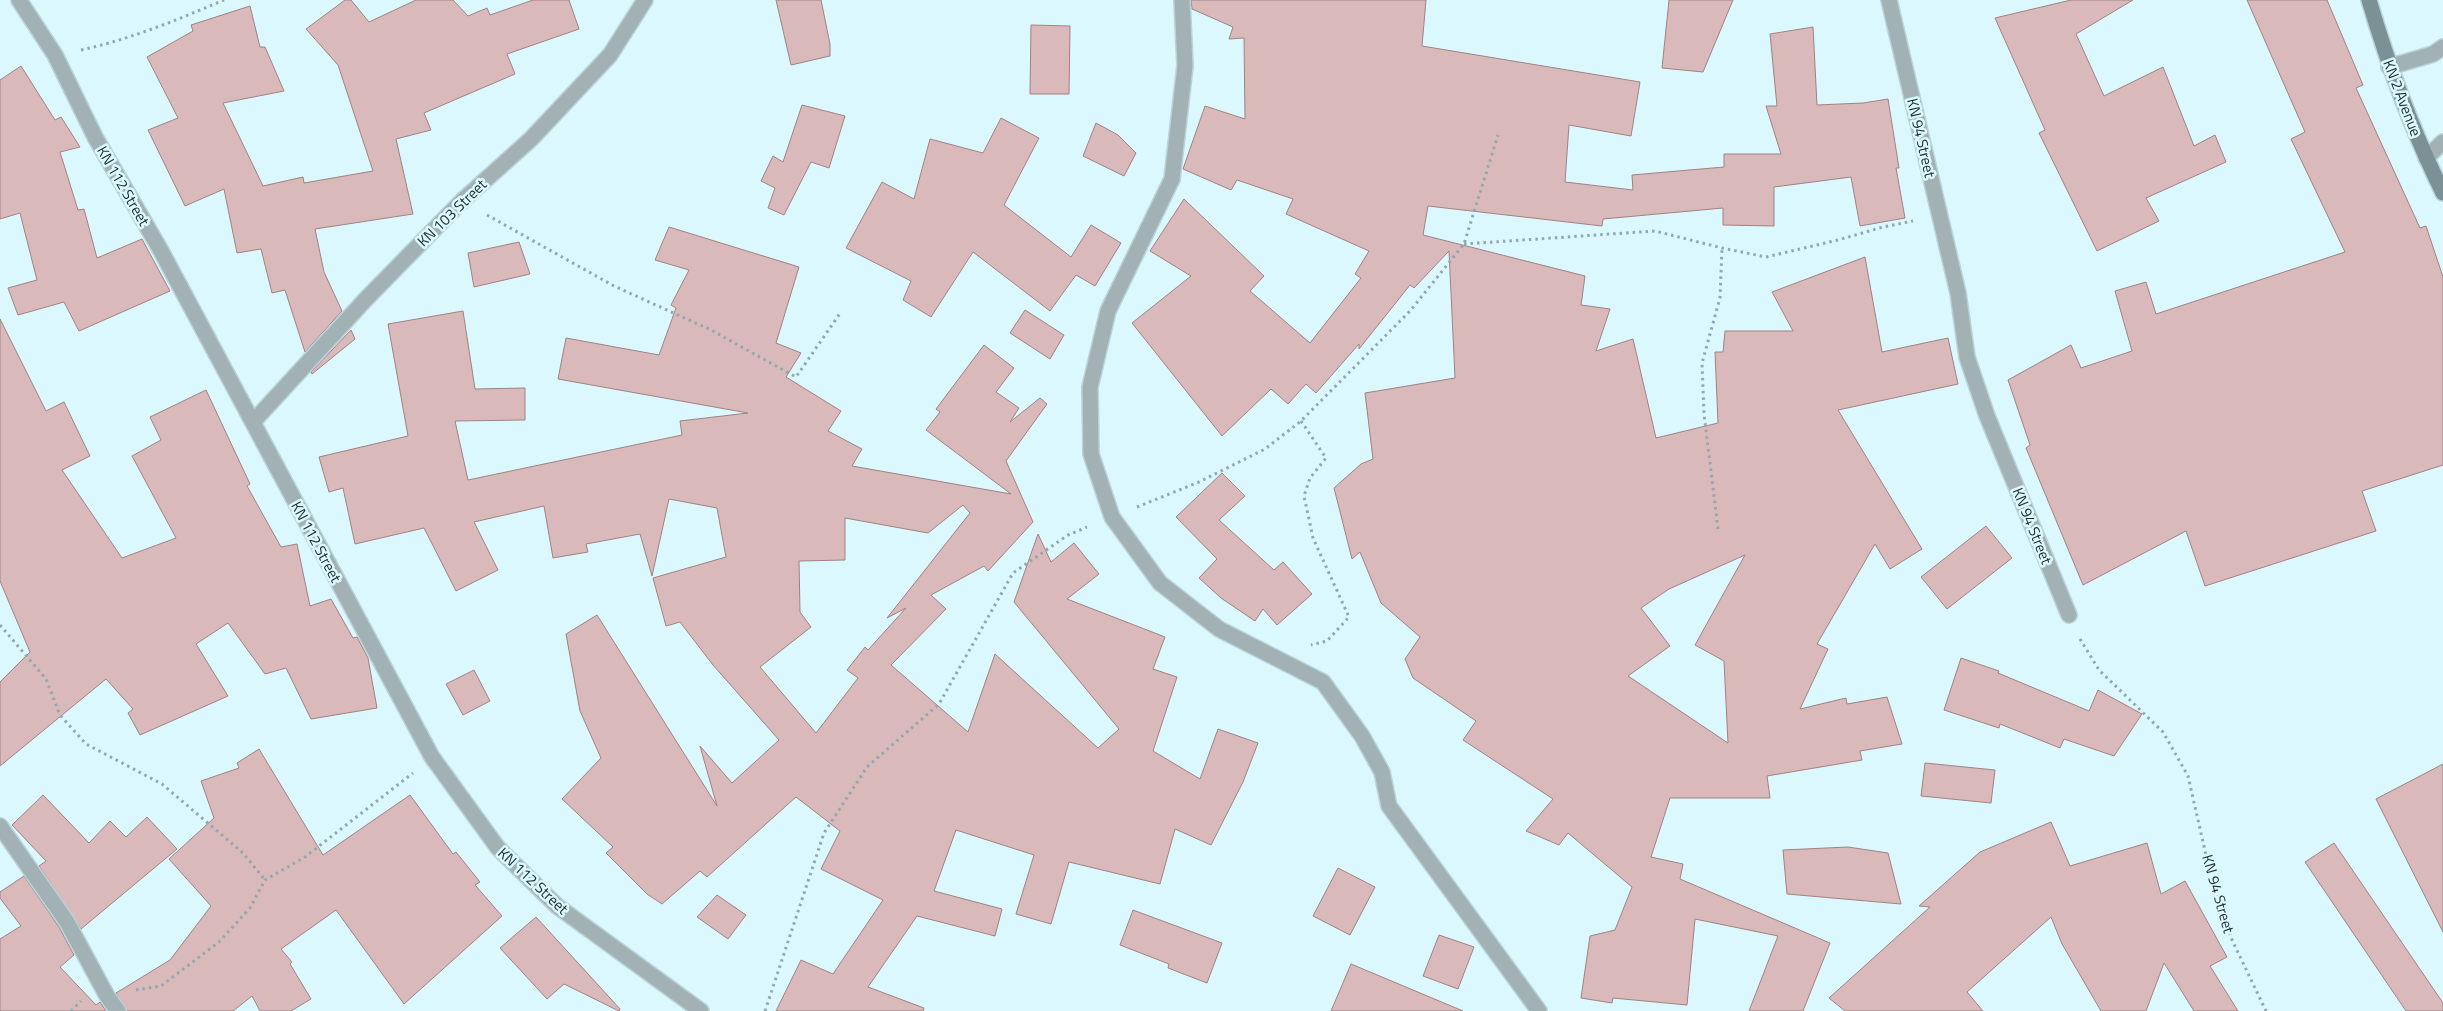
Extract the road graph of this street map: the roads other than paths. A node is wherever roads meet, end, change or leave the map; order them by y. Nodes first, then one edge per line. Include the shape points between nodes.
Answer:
1 (19, 0) edge
2 (645, 0) edge
3 (1182, 0) edge
4 (1889, 0) edge
5 (2369, 0) edge
6 (2443, 47) edge
7 (2389, 67) junction
8 (2443, 142) edge
9 (2426, 158) junction
10 (2443, 193) edge
11 (253, 422) junction
12 (2069, 616) road end
13 (0, 826) edge
14 (118, 1011) edge
15 (701, 1011) edge
16 (1539, 1011) edge

1 - 11 street, KN 112 Street via 55,55 95,137 160,249
2 - 11 street, KN 103 Street via 610,55 531,139 462,201 366,299
3 - 16 street via 1185,66 1172,179 1108,311 1090,387 1091,454 1112,517 1160,583 1219,629 1322,682 1362,736 1382,772 1389,806
4 - 12 street, KN 94 Street via 1958,293 1967,357 1987,416
5 - 7 main road, KN 2 Avenue
6 - 7 street via 2433,54
7 - 9 main road, KN 2 Avenue
8 - 9 street
9 - 10 main road, KN 2 Avenue
11 - 15 street, KN 112 Street via 432,758 498,848 557,906
13 - 14 street via 68,922

